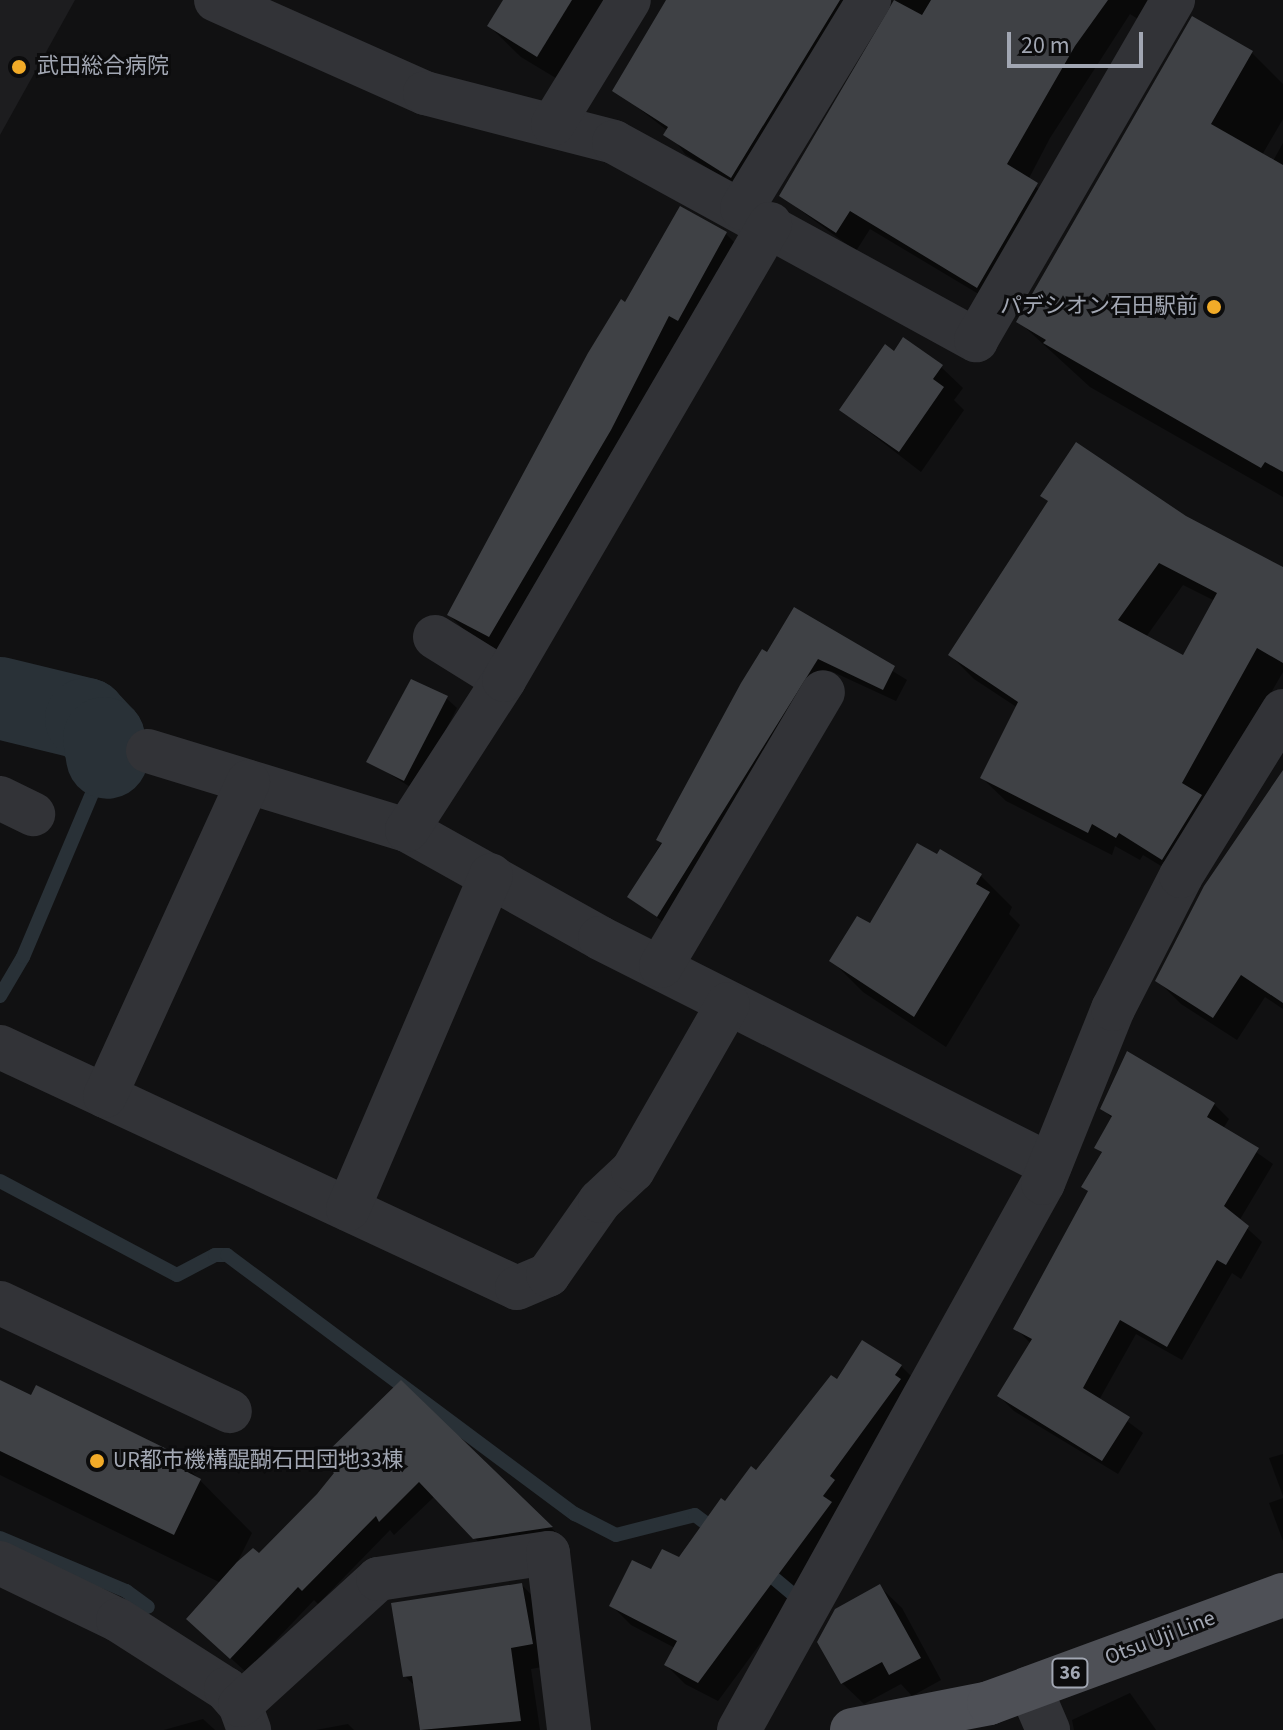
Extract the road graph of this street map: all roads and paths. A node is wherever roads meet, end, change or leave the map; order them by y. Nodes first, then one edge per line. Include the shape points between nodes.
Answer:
1 (216, 0) edge
2 (629, 0) edge
3 (869, 0) edge
4 (1173, 0) edge
5 (553, 124) junction
6 (756, 216) junction
7 (435, 637) dead end
8 (504, 680) junction
9 (823, 692) dead end
10 (1283, 711) edge
11 (148, 751) dead end
12 (248, 782) junction
13 (407, 830) junction
14 (491, 875) junction
15 (661, 966) junction
16 (728, 1004) junction
17 (0, 1047) edge
18 (105, 1096) junction
19 (1050, 1165) junction
20 (348, 1209) junction
21 (0, 1303) edge
22 (230, 1411) dead end
23 (0, 1563) edge
24 (1283, 1595) edge
25 (1030, 1688) junction
26 (244, 1717) edge
27 (569, 1730) edge
28 (739, 1730) edge
29 (852, 1730) edge
30 (1048, 1730) edge

1 - 5 street via 425,93
2 - 5 street
3 - 6 street
4 - 6 street via 976,340
5 - 6 street via 614,142
6 - 8 street
7 - 8 street
8 - 13 street
9 - 15 street
10 - 19 street via 1181,876 1113,1009
11 - 12 street
12 - 13 street
12 - 18 street
13 - 14 street
14 - 15 street via 600,938
14 - 20 street
15 - 16 street
16 - 19 street
16 - 20 street via 633,1170 600,1201 548,1275 517,1288
17 - 18 street
18 - 20 street
19 - 28 street
21 - 22 street
23 - 26 street via 118,1620 226,1689
24 - 25 main road, Otsu Uji Line / 36
25 - 29 main road, Otsu Uji Line / 36 via 989,1703
25 - 30 street
26 - 27 street via 378,1579 548,1553

